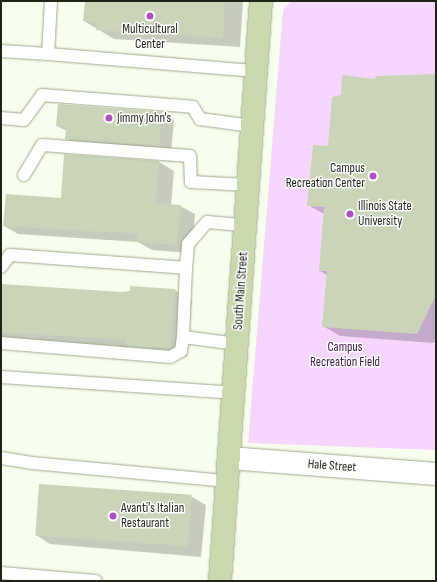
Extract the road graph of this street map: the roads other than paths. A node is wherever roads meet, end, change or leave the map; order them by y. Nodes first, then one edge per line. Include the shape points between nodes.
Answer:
1 (51, 1) edge
2 (261, 1) edge
3 (1, 51) edge
4 (48, 54) junction
5 (256, 71) junction
6 (1, 118) edge
7 (252, 126) junction
8 (24, 175) dead end
9 (248, 185) junction
10 (245, 225) junction
11 (1, 267) edge
12 (186, 268) junction
13 (183, 337) junction
14 (1, 343) edge
15 (237, 344) junction
16 (1, 377) edge
17 (234, 393) junction
18 (1, 458) edge
19 (229, 458) junction
20 (436, 474) edge
21 (227, 481) junction
22 (1, 573) edge
23 (96, 581) edge
24 (220, 581) edge

1 - 4 lane
2 - 5 main road, South Main Street
3 - 4 lane
4 - 5 lane
5 - 7 main road, South Main Street
6 - 7 lane via 24,120 42,96 192,107 200,119
7 - 9 main road, South Main Street
8 - 9 lane via 42,145 190,156 191,182
9 - 10 main road, South Main Street
10 - 12 lane via 207,222 188,244
10 - 15 main road, South Main Street
11 - 12 lane via 10,255
12 - 13 lane
13 - 14 lane via 181,351 170,357
13 - 15 lane
15 - 17 main road, South Main Street
16 - 17 lane
17 - 19 main road, South Main Street
18 - 21 lane
19 - 20 street, Hale Street
19 - 21 main road, South Main Street
21 - 24 main road, South Main Street
22 - 23 lane

